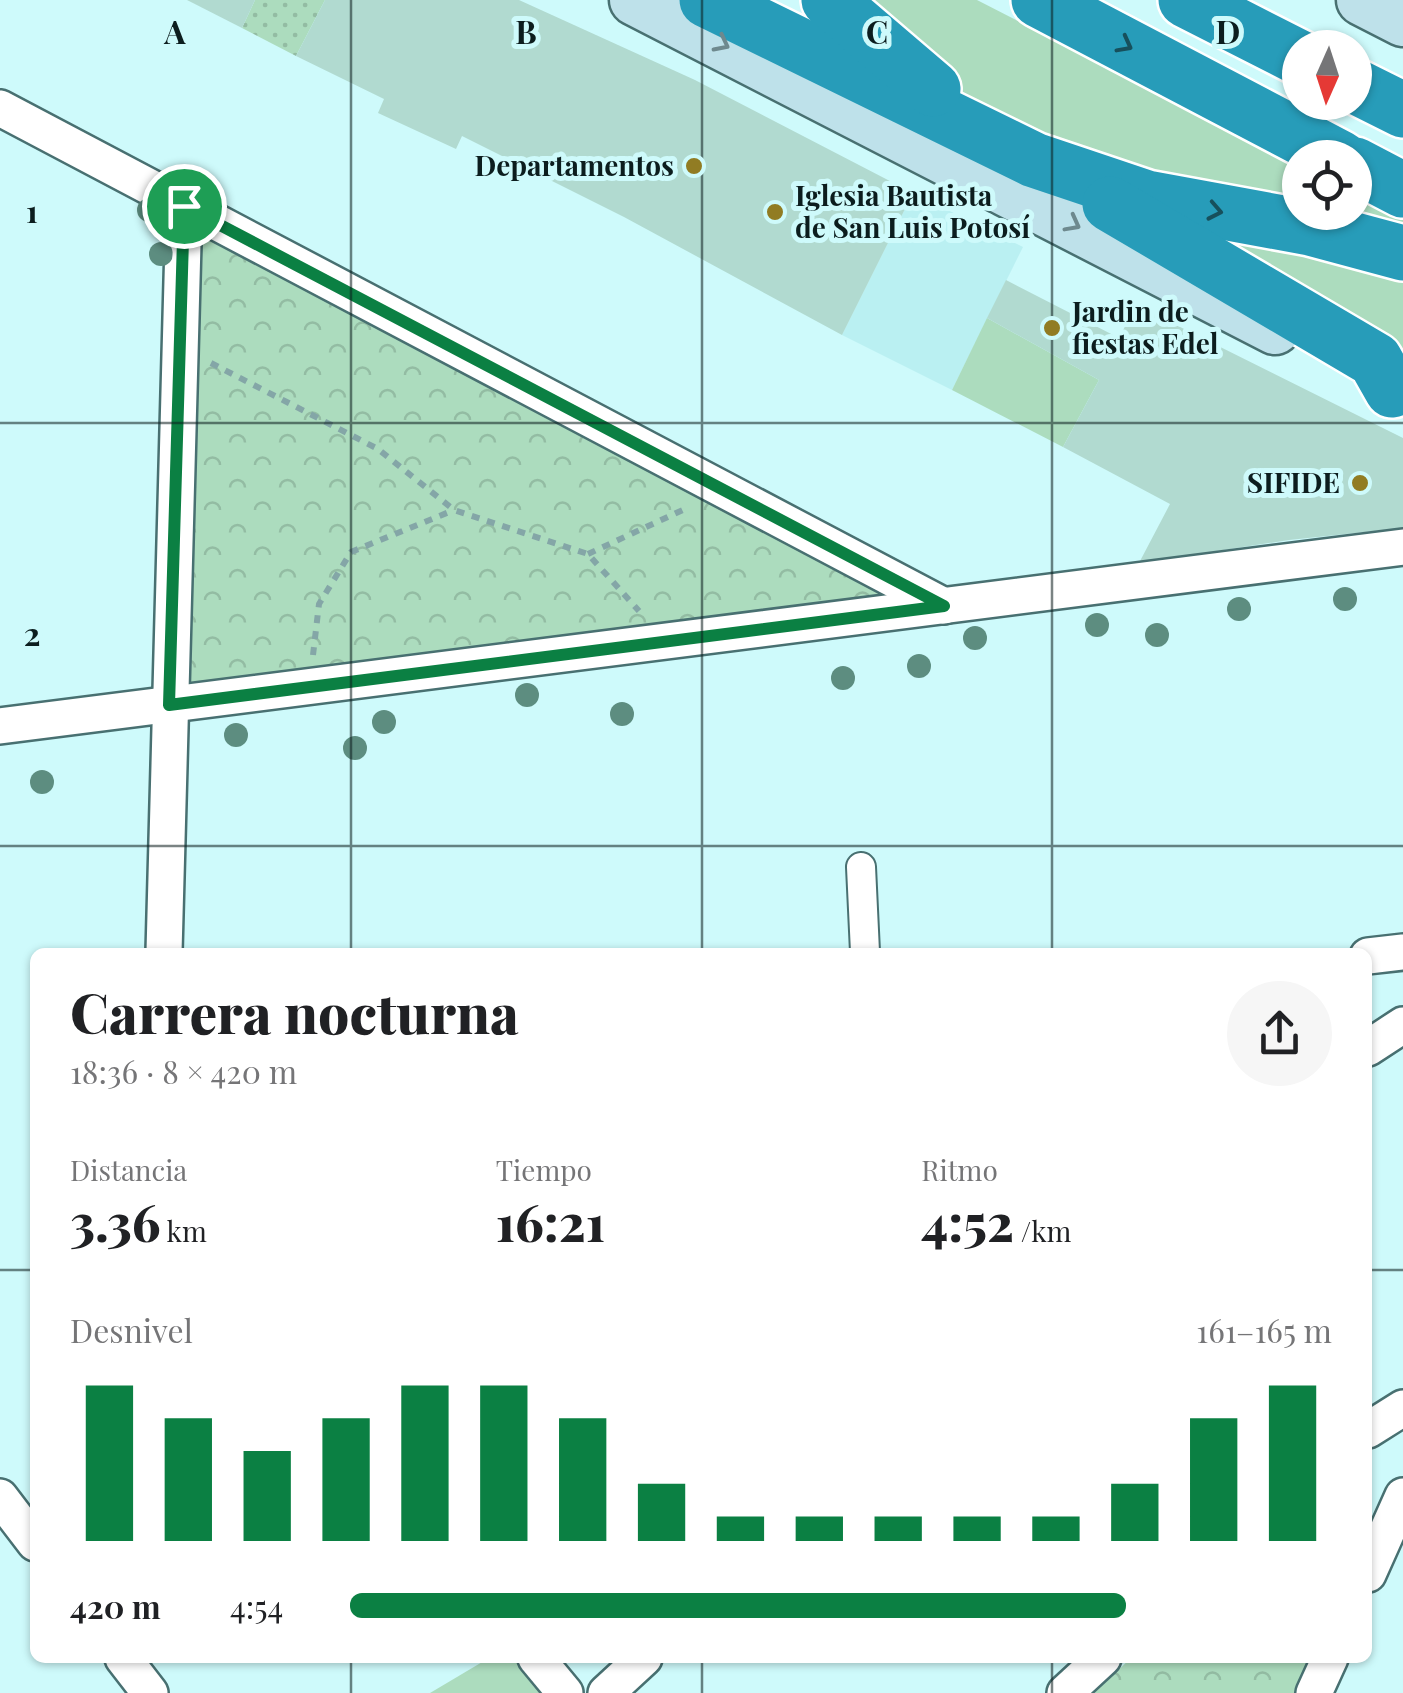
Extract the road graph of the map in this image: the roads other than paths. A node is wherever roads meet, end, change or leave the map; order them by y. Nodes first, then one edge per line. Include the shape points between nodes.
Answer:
1 (635, 0) edge
2 (707, 0) edge
3 (829, 0) edge
4 (1039, 0) edge
5 (1186, 0) edge
6 (1216, 0) edge
7 (1362, 0) edge
8 (1403, 21) edge
9 (1282, 45) edge
10 (1282, 48) edge
11 (1372, 94) edge
12 (0, 108) edge
13 (1403, 110) edge
14 (1306, 140) edge
15 (1034, 160) junction
16 (1372, 174) edge
17 (1403, 190) edge
18 (184, 206) junction
19 (1403, 253) edge
20 (1398, 393) edge
21 (1403, 548) edge
22 (944, 606) junction
23 (169, 705) junction
24 (0, 726) edge
25 (861, 867) dead end
26 (164, 948) edge
27 (865, 948) edge
28 (1403, 952) edge
29 (1372, 956) edge
30 (1403, 1025) edge
31 (1372, 1045) edge
32 (1403, 1408) edge
33 (1372, 1427) edge
34 (1403, 1496) edge
35 (0, 1498) edge
36 (30, 1537) edge
37 (1372, 1565) edge
38 (127, 1663) edge
39 (540, 1663) edge
40 (639, 1663) edge
41 (1098, 1663) edge
42 (1328, 1663) edge
43 (150, 1693) edge
44 (565, 1693) edge
45 (606, 1693) edge
46 (1065, 1693) edge
47 (1314, 1693) edge

1 -> 20 main road
2 - 15 highway
3 - 15 highway via 947,101
4 -> 14 highway
5 - 10 highway
6 - 9 highway
7 - 8 main road
11 - 13 highway
12 - 18 street
15 -> 19 highway via 1146,198
15 - 20 highway via 1375,360
16 - 17 highway
18 - 22 street
18 - 23 street
21 - 22 street
22 - 23 street
23 - 24 street
23 - 26 street
25 - 27 street
28 - 29 street
30 - 31 street
32 - 33 street
34 - 37 street
35 - 36 street
38 - 43 street
39 - 44 street
40 - 45 street
41 - 46 street
42 - 47 street

